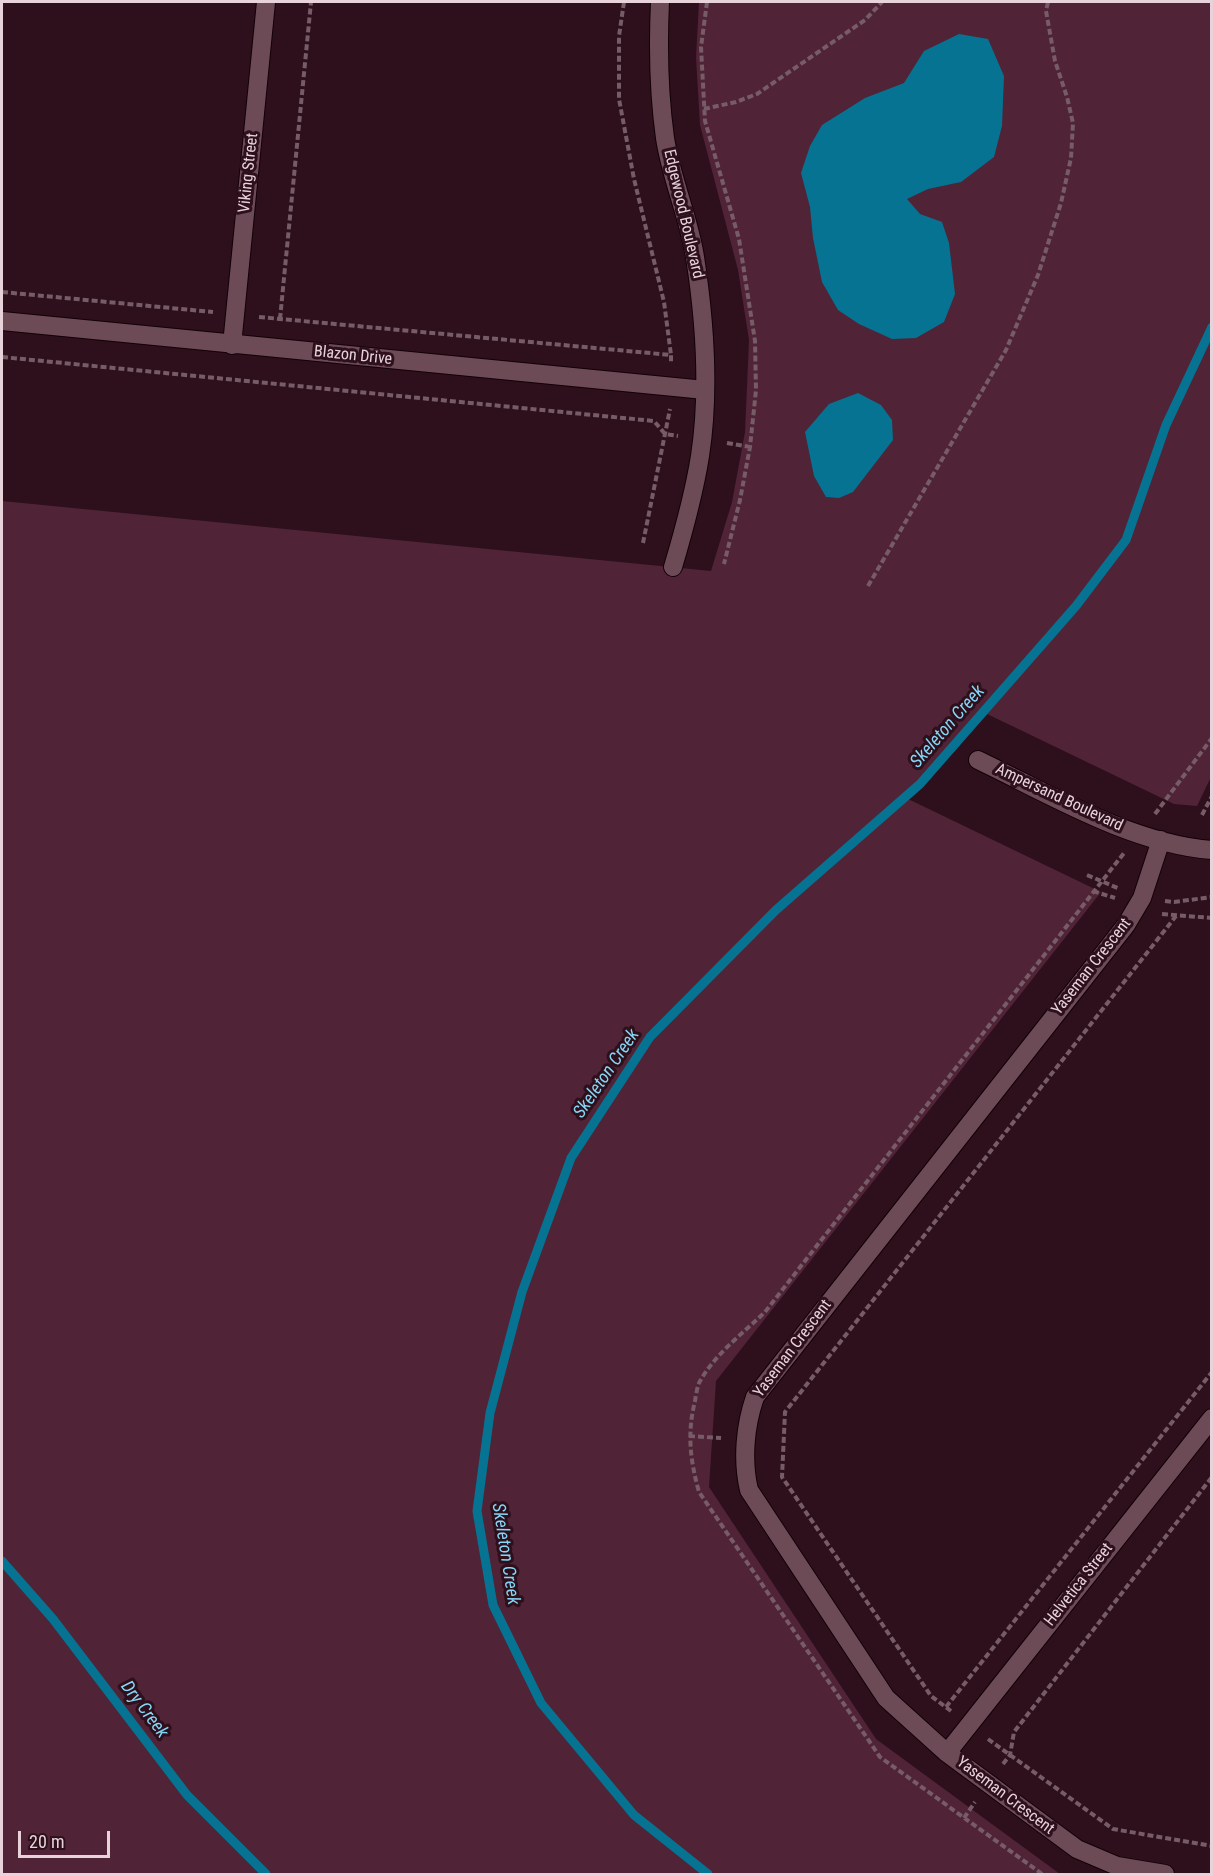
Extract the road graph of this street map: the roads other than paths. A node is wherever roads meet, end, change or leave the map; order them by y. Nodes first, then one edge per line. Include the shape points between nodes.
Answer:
1 (266, 2) edge
2 (660, 2) edge
3 (2, 321) edge
4 (232, 345) junction
5 (705, 390) junction
6 (673, 567) dead end
7 (978, 760) dead end
8 (1161, 840) junction
9 (1212, 850) edge
10 (1212, 1418) edge
11 (947, 1753) junction
12 (1165, 1875) edge

1 - 4 street, Viking Street
2 - 5 street, Edgewood Boulevard via 665,137 695,254
3 - 4 street, Blazon Drive
4 - 5 street, Blazon Drive
5 - 6 street, Edgewood Boulevard via 702,439 688,517
7 - 8 street, Ampersand Boulevard via 1119,828
8 - 9 street, Ampersand Boulevard
8 - 11 street, Yaseman Crescent via 1142,898 1126,925 769,1377 755,1396 749,1415 745,1470 749,1490 886,1698
10 - 11 street, Helvetica Street
11 - 12 street, Yaseman Crescent via 1077,1849 1117,1866

